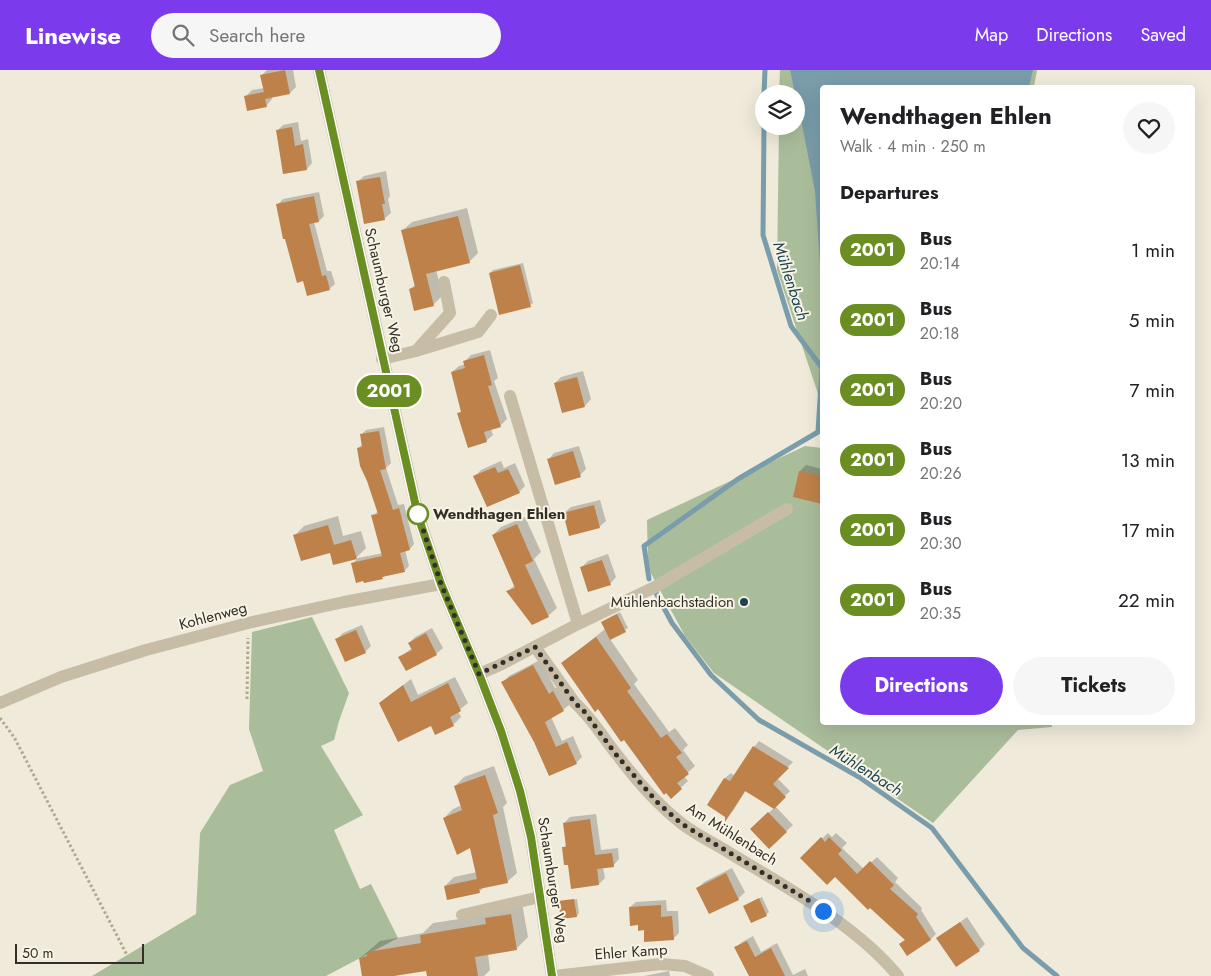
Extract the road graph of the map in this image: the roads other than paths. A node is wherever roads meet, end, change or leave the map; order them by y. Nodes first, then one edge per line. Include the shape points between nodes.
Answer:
1 (319, 70) edge
2 (444, 282) dead end
3 (491, 315) dead end
4 (416, 351) junction
5 (382, 359) junction
6 (510, 396) dead end
7 (787, 509) dead end
8 (441, 584) junction
9 (578, 624) junction
10 (535, 647) junction
11 (479, 674) junction
12 (0, 703) edge
13 (540, 897) junction
14 (462, 915) dead end
15 (553, 976) edge
16 (708, 976) edge
17 (898, 976) edge

1 - 5 street, Schaumburger Weg
2 - 4 street via 450,312
3 - 4 street via 478,332
4 - 5 street
5 - 8 street, Schaumburger Weg via 418,516
6 - 9 street
7 - 9 street via 655,587
8 - 11 street, Schaumburger Weg
8 - 12 street, Kohlenweg via 248,622 61,677
9 - 10 street
10 - 11 street
10 - 17 street, Am Mühlenbach via 575,703 658,803 682,824 811,902 862,940
11 - 13 street, Schaumburger Weg via 520,791
13 - 14 street
13 - 15 street, Schaumburger Weg
15 - 16 street, Ehler Kamp via 661,964 685,966

